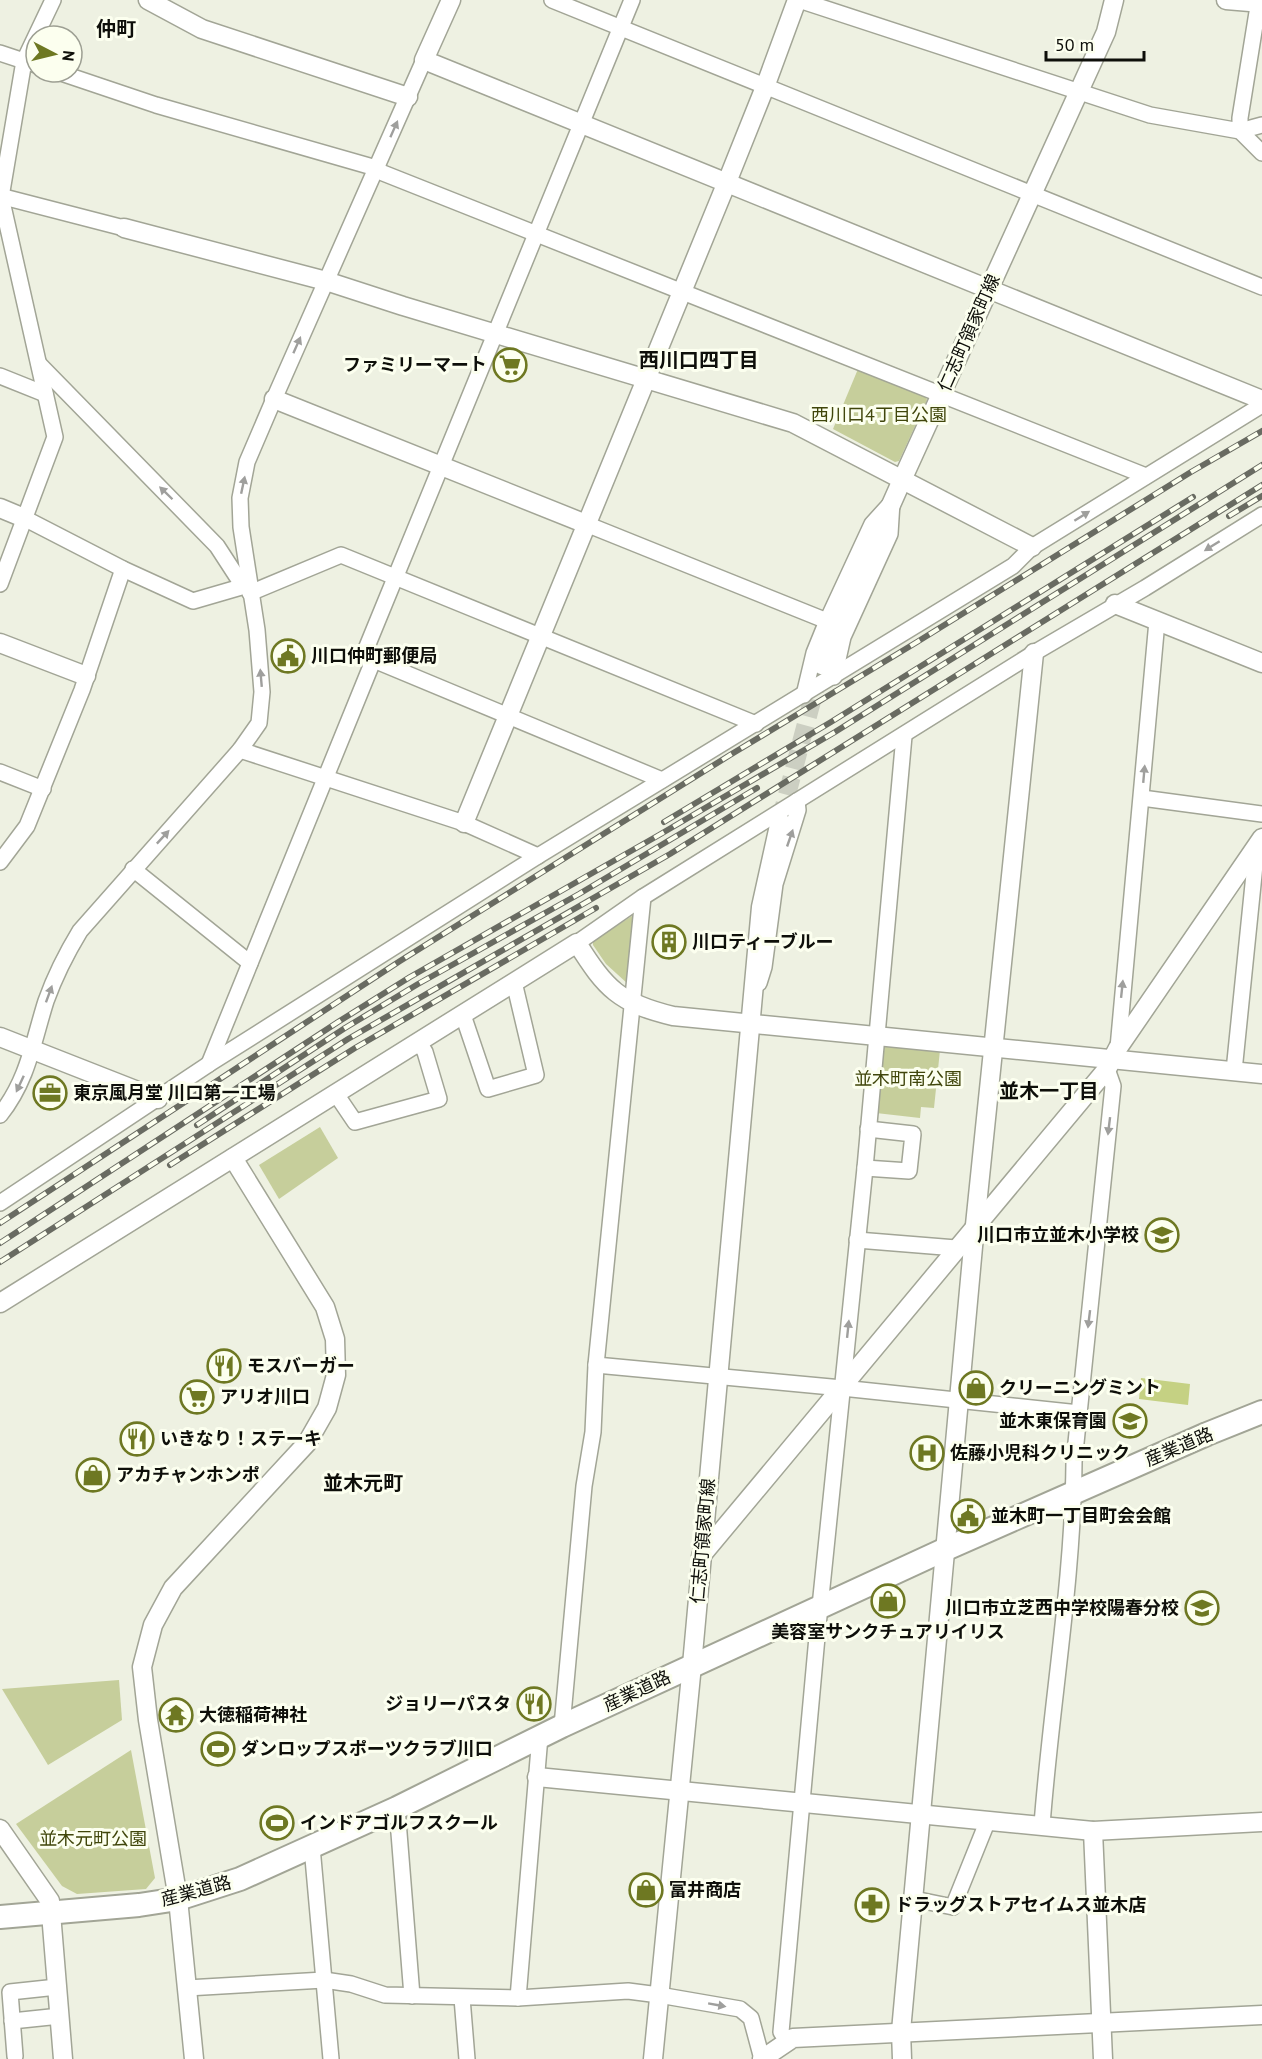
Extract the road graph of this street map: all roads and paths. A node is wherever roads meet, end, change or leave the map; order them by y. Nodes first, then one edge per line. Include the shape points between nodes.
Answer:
1 (53, 0) edge
2 (148, 0) edge
3 (432, 0) edge
4 (451, 0) edge
5 (552, 0) edge
6 (632, 0) edge
7 (798, 0) edge
8 (1114, 0) edge
9 (1226, 0) edge
10 (1260, 2) edge
11 (442, 20) junction
12 (44, 24) edge
13 (620, 28) junction
14 (0, 53) edge
15 (424, 60) junction
16 (24, 61) edge
17 (84, 81) edge
18 (25, 84) edge
19 (765, 87) junction
20 (1078, 92) junction
21 (408, 97) junction
22 (580, 123) junction
23 (1262, 125) edge
24 (1240, 131) junction
25 (1262, 153) edge
26 (376, 168) junction
27 (727, 182) junction
28 (1032, 194) junction
29 (0, 197) edge
30 (124, 228) joint
31 (536, 234) junction
32 (326, 281) junction
33 (1262, 287) edge
34 (989, 288) junction
35 (682, 292) junction
36 (496, 334) junction
37 (38, 363) junction
38 (0, 376) edge
39 (646, 378) junction
40 (45, 394) junction
41 (940, 395) junction
42 (274, 399) junction
43 (1262, 400) edge
44 (1262, 405) edge
45 (441, 466) junction
46 (1146, 476) junction
47 (902, 480) junction
48 (892, 502) junction
49 (0, 508) edge
50 (24, 518) junction
51 (1260, 518) edge
52 (586, 524) junction
53 (1032, 547) junction
54 (123, 568) junction
55 (396, 577) junction
56 (0, 584) edge
57 (247, 588) junction
58 (1115, 604) junction
59 (827, 621) junction
60 (1156, 621) junction
61 (540, 635) junction
62 (0, 643) edge
63 (1034, 653) junction
64 (369, 658) junction
65 (1262, 663) edge
66 (828, 671) junction
67 (86, 676) junction
68 (804, 695) junction
69 (508, 715) junction
70 (756, 724) junction
71 (904, 736) junction
72 (240, 750) junction
73 (0, 772) edge
74 (326, 778) junction
75 (662, 780) junction
76 (43, 789) junction
77 (1142, 798) junction
78 (797, 801) junction
79 (1262, 814) edge
80 (780, 821) tunnel mouth
81 (464, 823) junction
82 (1259, 842) edge
83 (538, 856) junction
84 (0, 862) edge
85 (133, 869) junction
86 (643, 897) junction
87 (577, 943) junction
88 (250, 963) junction
89 (514, 982) junction
90 (753, 997) junction
91 (632, 1004) junction
92 (463, 1015) junction
93 (752, 1023) junction
94 (877, 1036) junction
95 (0, 1037) edge
96 (419, 1042) junction
97 (995, 1048) junction
98 (33, 1050) junction
99 (1112, 1059) junction
100 (209, 1064) junction
101 (1234, 1071) junction
102 (1262, 1074) edge
103 (336, 1094) junction
104 (158, 1099) junction
105 (0, 1115) edge
106 (868, 1129) junction
107 (234, 1158) junction
108 (865, 1168) junction
109 (0, 1203) edge
110 (975, 1226) junction
111 (857, 1240) junction
112 (956, 1248) junction
113 (0, 1304) edge
114 (596, 1365) junction
115 (718, 1377) junction
116 (842, 1388) junction
117 (960, 1401) junction
118 (1262, 1412) edge
119 (1079, 1413) junction
120 (1074, 1493) junction
121 (946, 1549) junction
122 (701, 1556) junction
123 (820, 1607) junction
124 (692, 1665) junction
125 (562, 1726) junction
126 (540, 1736) junction
127 (537, 1777) junction
128 (680, 1791) junction
129 (801, 1802) junction
130 (397, 1808) junction
131 (922, 1813) junction
132 (988, 1820) junction
133 (1262, 1822) edge
134 (1042, 1825) junction
135 (0, 1829) edge
136 (1093, 1831) junction
137 (312, 1847) junction
138 (178, 1899) junction
139 (914, 1899) junction
140 (51, 1912) junction
141 (0, 1917) edge
142 (324, 1980) junction
143 (57, 1987) junction
144 (187, 1988) junction
145 (659, 1995) junction
146 (412, 1996) junction
147 (462, 1998) junction
148 (518, 1998) junction
149 (1262, 2015) edge
150 (60, 2016) junction
151 (12, 2020) junction
152 (1101, 2024) junction
153 (901, 2031) junction
154 (788, 2042) junction
155 (15, 2056) dead end
156 (63, 2059) edge
157 (194, 2059) edge
158 (332, 2059) edge
159 (467, 2059) edge
160 (653, 2059) edge
161 (762, 2059) edge
162 (902, 2059) edge
163 (1103, 2059) edge

1 - 12 street
2 - 21 street via 202,29
3 - 11 street
4 - 11 street
5 - 13 street
6 - 13 street
7 - 19 street
7 - 20 street
8 - 20 street, 仁志町領家町線 via 1106,32
9 - 10 street
10 - 24 street
11 - 15 street
13 - 19 street
13 - 22 street
14 - 16 street
15 - 21 street
15 - 22 street
17 - 26 street
18 - 29 street
19 - 27 street
19 - 28 street
20 - 24 street via 1150,115
20 - 28 street, 仁志町領家町線
26 -> 21 street
22 - 27 street
22 - 31 street
23 - 24 street
24 - 25 street
26 - 31 street
26 - 32 street
27 - 34 street
27 - 35 street
28 - 33 street
28 - 34 street, 仁志町領家町線
29 - 30 street
29 - 37 street
30 - 32 street
31 - 35 street
31 - 36 street
32 - 36 street
42 -> 32 street
34 - 41 street, 仁志町領家町線
34 - 43 street
35 - 39 street
35 - 41 street
36 - 39 street
36 - 45 street
37 - 40 street
57 -> 37 street via 217,546
38 - 40 street
39 - 47 street via 805,427
39 - 52 street
40 - 50 street via 55,437
41 - 46 street
41 - 47 street, 仁志町領家町線
42 - 45 street
57 -> 42 street via 240,498 247,462
44 - 46 street
45 - 52 street
45 - 55 street
53 -> 46 street
47 - 48 street, 仁志町領家町線
47 - 53 street
48 - 59 street via 872,524
48 - 66 street, 仁志町領家町線 via 835,631
49 - 50 street
50 - 54 street
50 - 56 street
51 -> 58 street
52 - 59 street
52 - 61 street
53 - 66 street via 1013,566
54 - 57 street via 193,601
54 - 67 street
55 - 57 street via 341,555
55 - 61 street
55 - 64 street via 366,649
72 -> 57 street via 259,723 262,692 257,630
58 - 60 street
58 - 63 street
59 - 68 street
60 - 65 street
77 -> 60 street
61 - 69 street
61 - 70 street
62 - 67 street
63 - 71 street
63 - 97 street
64 - 69 street
64 - 74 street via 371,666
66 - 68 street
67 - 76 street
68 - 70 street
69 - 75 street
69 - 81 street
70 - 75 street
71 - 78 street
71 - 94 street
72 - 74 street
85 -> 72 street
73 - 76 street
74 - 81 street
74 - 88 street
75 - 83 street
76 - 84 street via 27,826
77 - 79 street
99 -> 77 street
78 - 86 street
90 -> 78 street via 764,967 776,884 798,810
80 - 90 street, 仁志町領家町線 via 761,907
81 - 83 street
82 - 99 street
82 - 101 street
83 - 100 street
85 - 88 street
98 -> 85 street via 61,961 80,931
86 - 87 street
86 - 91 street
87 - 89 street
87 - 91 street via 596,973
88 - 100 street
89 - 92 street
89 - 92 street via 536,1075 488,1089
90 - 93 street, 仁志町領家町線
91 - 93 street via 673,1016
91 - 114 street
92 - 96 street
93 - 94 street
93 - 115 street, 仁志町領家町線
94 - 97 street
94 - 106 street
95 - 98 street
96 - 103 street
96 - 103 street via 439,1099 355,1122
97 - 99 street
97 - 110 street
98 - 104 street
98 -> 105 street via 20,1085
99 - 101 street
99 - 110 street
99 -> 119 street via 1113,1086
100 - 104 street
101 - 102 street
103 - 107 street
104 - 109 street
106 - 108 street
106 - 108 street via 913,1134 909,1171
107 - 113 street
107 - 138 street via 325,1307 335,1339 336,1375 327,1408 307,1443 173,1588 153,1625 142,1667
108 - 111 street
110 - 112 street
110 - 117 street
111 - 112 street
116 -> 111 street
112 - 116 street
114 - 115 street
114 - 125 street
115 - 116 street
115 - 122 street, 仁志町領家町線
116 - 117 street
116 - 122 street
116 - 123 street
117 - 119 street
117 - 121 street
118 - 120 main road, 産業道路
119 - 120 street
120 - 121 main road, 産業道路
120 - 134 street
121 - 123 main road, 産業道路
121 - 131 street
122 - 124 street, 仁志町領家町線
123 - 124 main road, 産業道路
123 - 129 street
124 - 125 main road, 産業道路
124 - 128 street, 仁志町領家町線
125 - 126 main road, 産業道路
126 - 127 street
126 - 130 main road, 産業道路
127 - 128 street
127 - 148 street
128 - 129 street
128 - 145 street, 仁志町領家町線
129 - 131 street
129 - 154 street via 781,2032
130 - 137 main road, 産業道路
130 - 146 street
131 - 132 street
131 - 139 street
132 - 134 street
132 - 139 street via 953,1907
133 - 136 street
134 - 136 street
135 - 140 street via 46,1892
136 - 152 street
137 - 138 main road, 産業道路 via 240,1879
137 - 142 street
138 - 140 main road, 産業道路
138 - 144 street
139 - 153 street
140 - 141 main road, 産業道路
140 - 143 street
142 - 144 street
142 - 146 street via 385,1995
142 - 158 street
143 - 150 street
143 - 151 street via 10,1992
144 - 157 street
145 - 148 street via 628,1991
145 - 160 street, 仁志町領家町線
145 -> 161 street via 740,2009 751,2018
146 - 147 street
147 - 148 street
147 - 159 street
149 - 152 street
150 - 151 street
150 - 156 street
151 - 155 street
152 - 153 street
152 - 163 street
153 - 154 street via 793,2038
153 - 162 street
154 - 161 street

